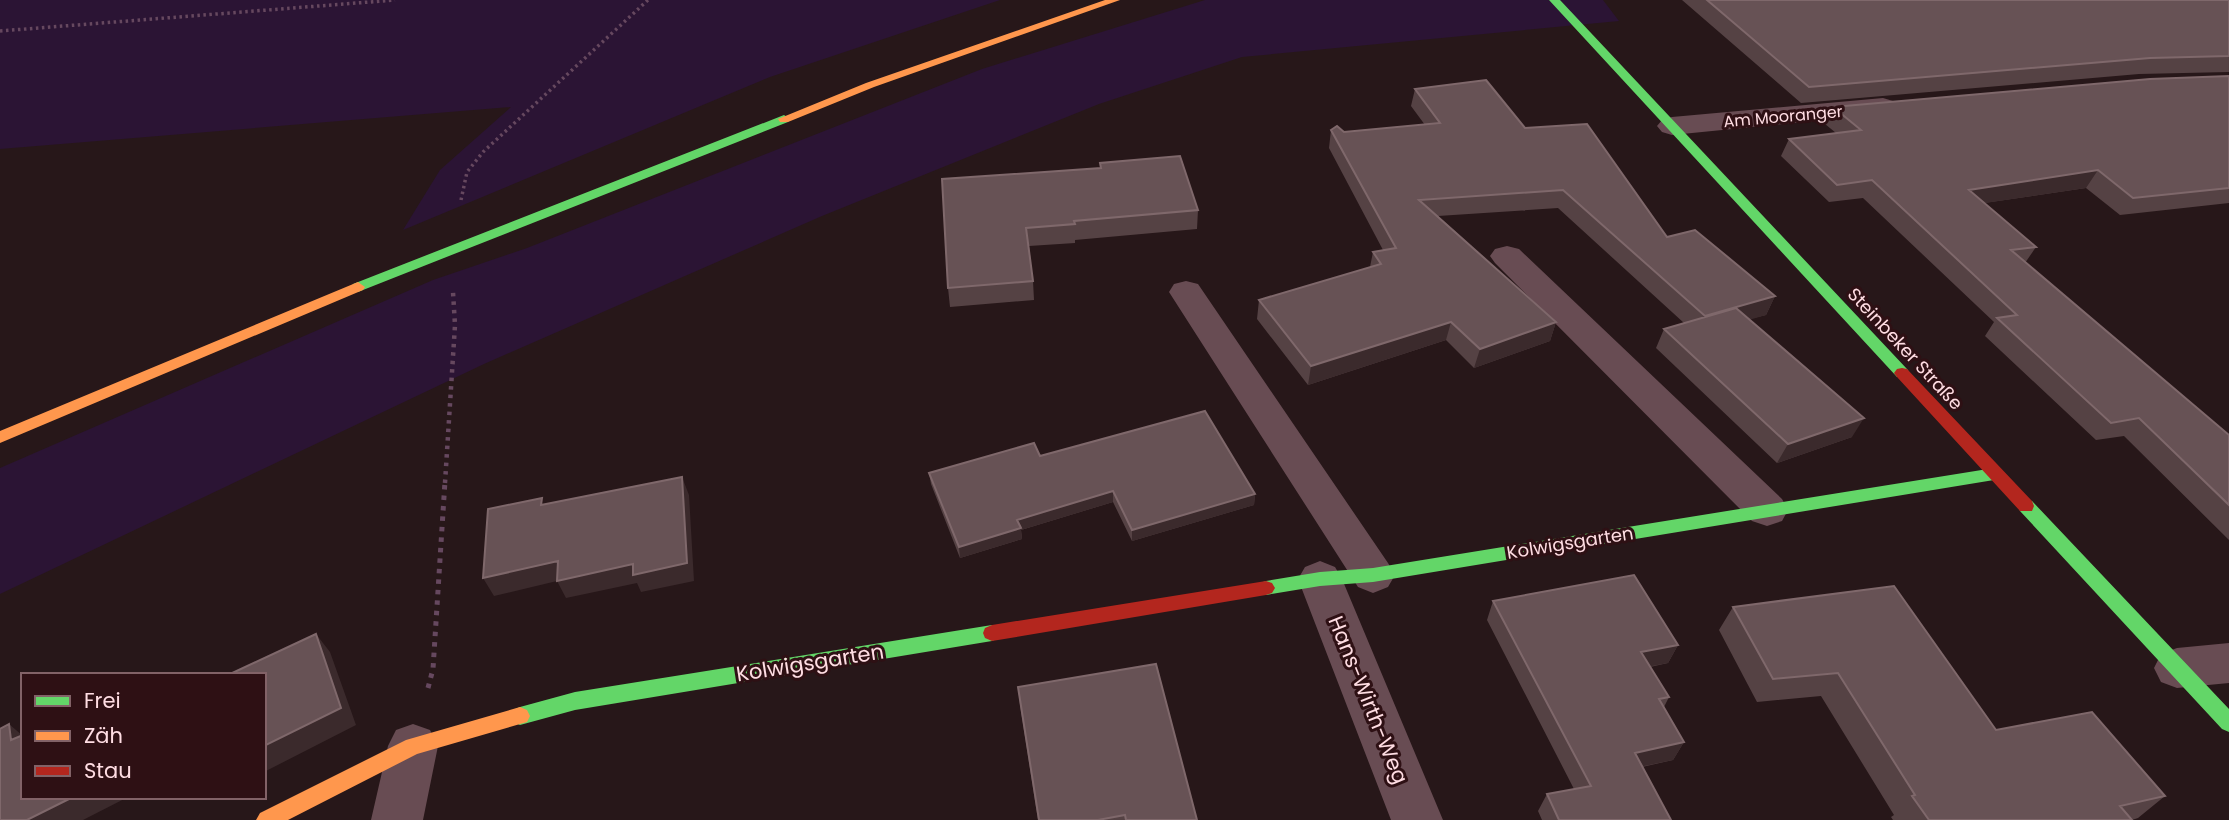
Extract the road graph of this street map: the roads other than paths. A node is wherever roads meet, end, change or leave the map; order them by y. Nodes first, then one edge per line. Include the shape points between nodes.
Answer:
1 (1115, 0) edge
2 (1554, 0) edge
3 (1906, 105) edge
4 (1672, 126) junction
5 (1507, 256) dead end
6 (1186, 292) dead end
7 (0, 437) edge
8 (1994, 474) junction
9 (1767, 510) junction
10 (1373, 575) junction
11 (1320, 579) junction
12 (2229, 663) edge
13 (2177, 668) junction
14 (2229, 723) edge
15 (413, 746) junction
16 (267, 820) edge
17 (397, 820) edge
18 (1417, 820) edge

1 - 7 street via 870,85 457,246
2 - 4 street, Steinbeker Straße
3 - 4 street, Am Mooranger
4 - 8 street, Steinbeker Straße
5 - 9 street
6 - 10 street
8 - 9 street, Kolwigsgarten
8 - 13 street, Steinbeker Straße
9 - 10 street, Kolwigsgarten
10 - 11 street, Kolwigsgarten
11 - 15 street, Kolwigsgarten via 575,701
11 - 18 street, Hans-Wirth-Weg
12 - 13 street
13 - 14 street, Steinbeker Straße
15 - 16 street, Kolwigsgarten
15 - 17 street

